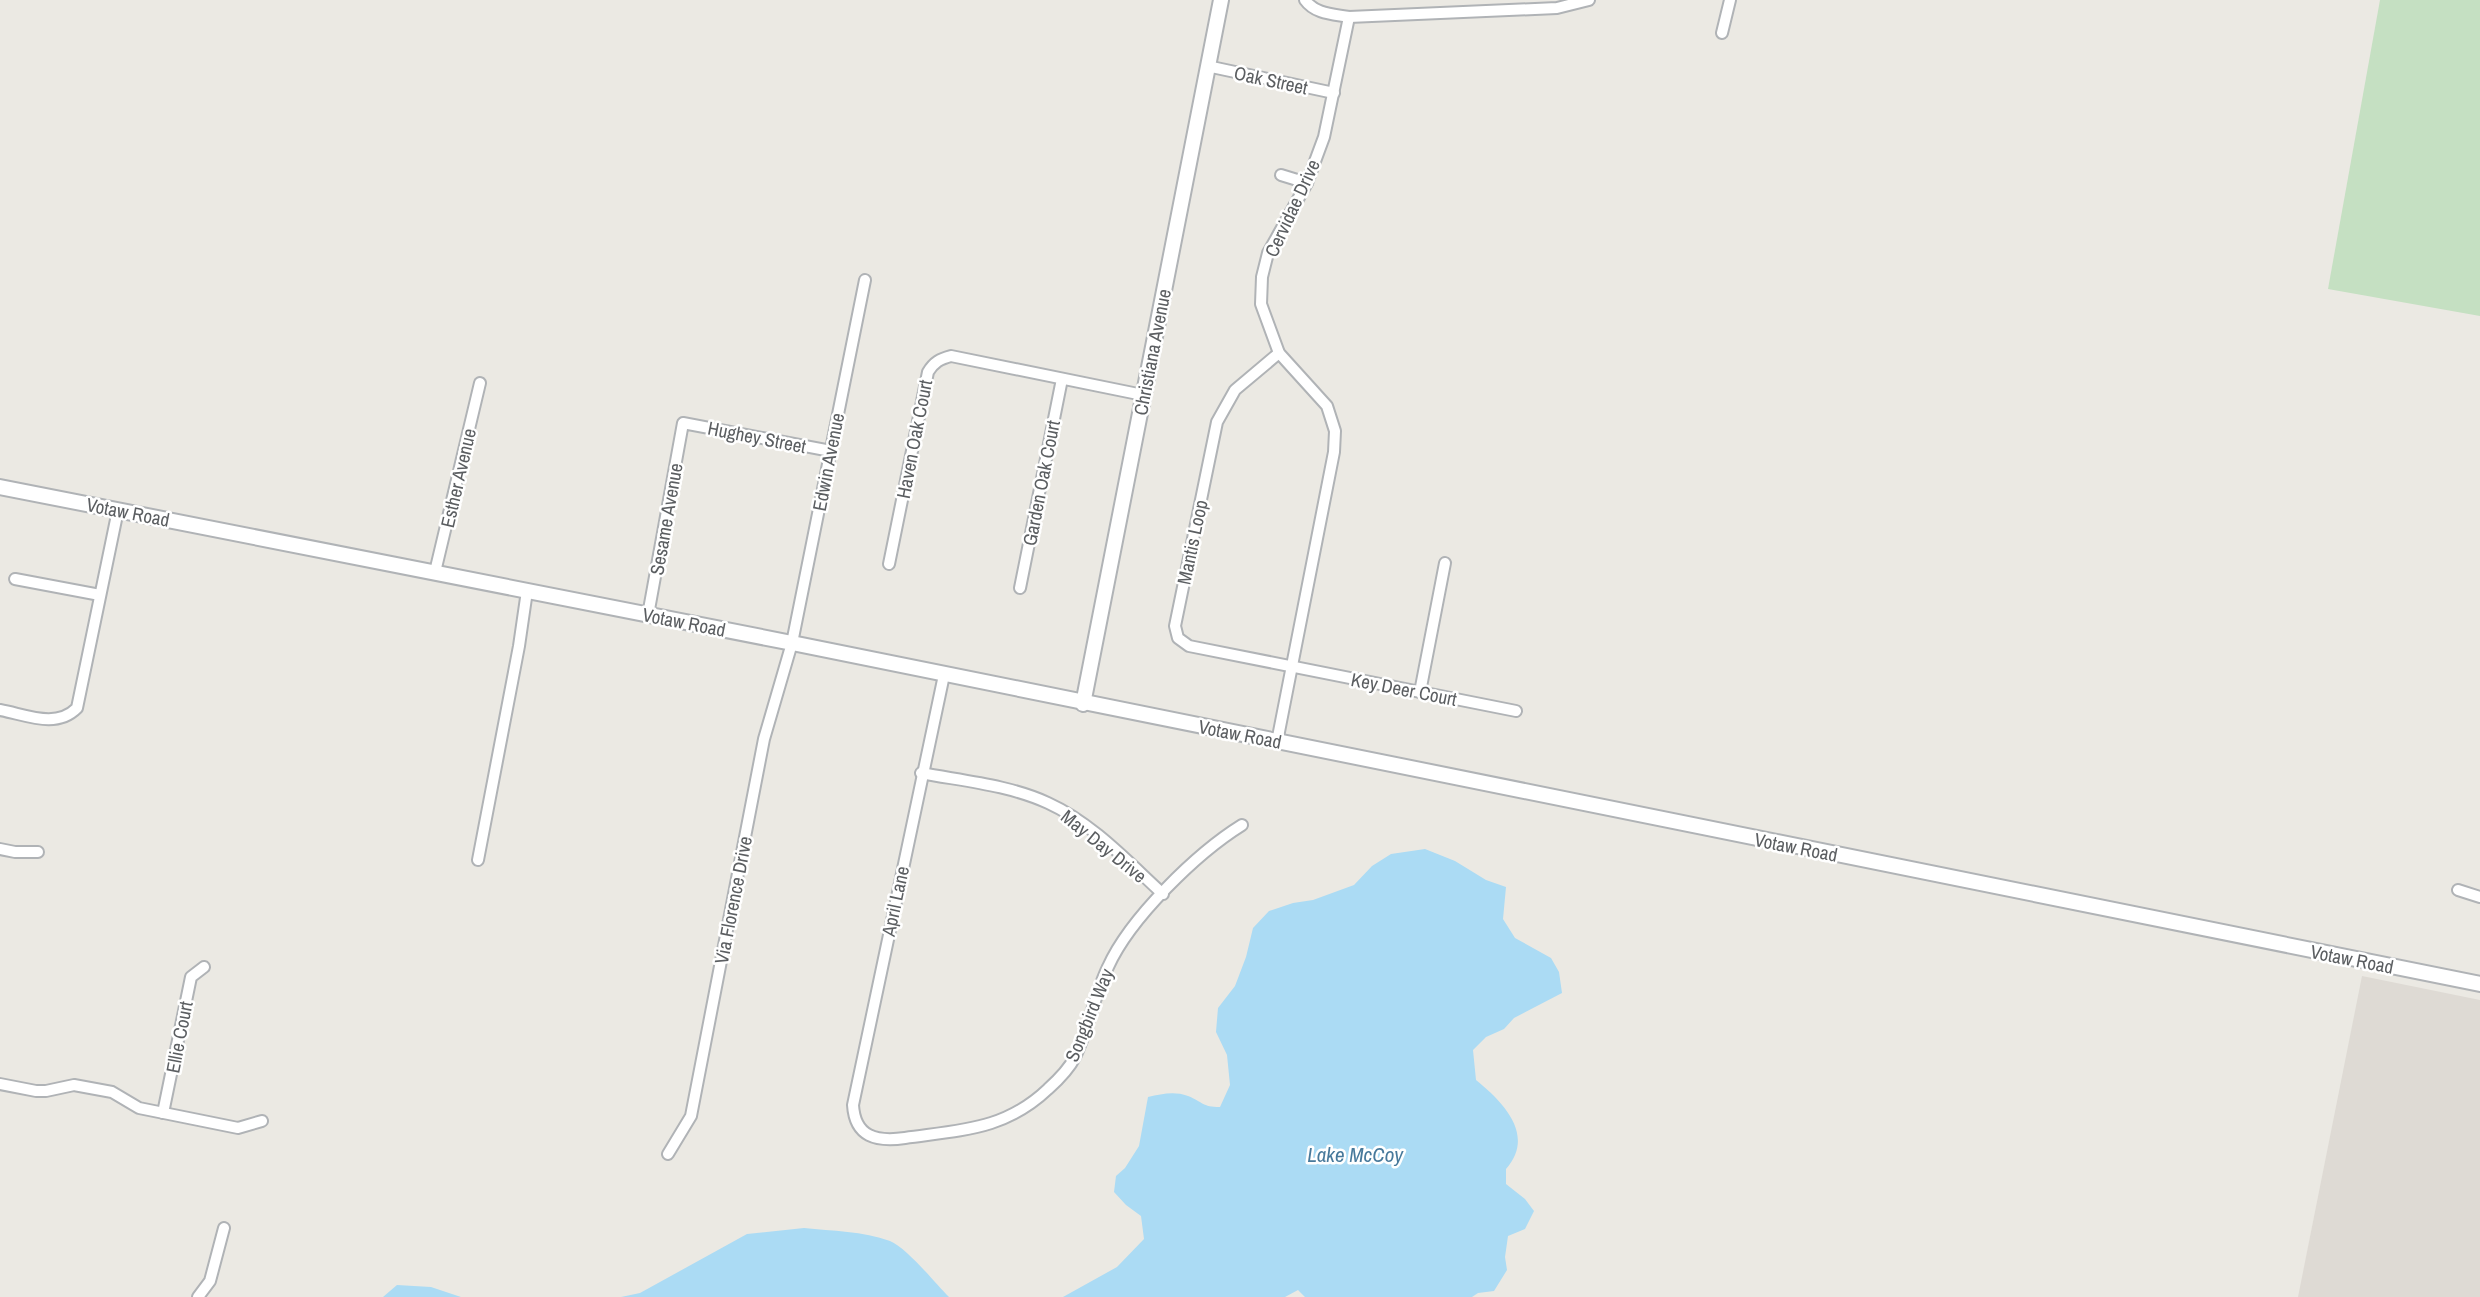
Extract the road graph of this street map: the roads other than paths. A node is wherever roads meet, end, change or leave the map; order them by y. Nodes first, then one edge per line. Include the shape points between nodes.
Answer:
1 (1221, 0) edge
2 (1305, 0) edge
3 (1589, 0) edge
4 (1730, 0) edge
5 (1349, 17) junction
6 (1722, 33) dead end
7 (1207, 66) junction
8 (1334, 93) junction
9 (1280, 174) dead end
10 (1307, 183) junction
11 (865, 280) dead end
12 (1279, 353) junction
13 (1062, 379) junction
14 (480, 383) dead end
15 (1143, 395) junction
16 (683, 424) joint
17 (831, 451) junction
18 (0, 487) edge
19 (118, 510) junction
20 (1445, 563) dead end
21 (889, 564) dead end
22 (435, 572) junction
23 (16, 579) dead end
24 (1020, 588) dead end
25 (527, 591) junction
26 (100, 594) junction
27 (648, 615) junction
28 (792, 643) junction
29 (1292, 667) junction
30 (944, 675) junction
31 (1420, 692) junction
32 (1083, 704) junction
33 (0, 710) edge
34 (1516, 710) dead end
35 (1277, 741) junction
36 (921, 773) junction
37 (1242, 825) dead end
38 (0, 849) edge
39 (38, 852) dead end
40 (478, 860) dead end
41 (2458, 890) dead end
42 (1163, 894) junction
43 (2480, 897) edge
44 (204, 967) dead end
45 (2480, 985) edge
46 (0, 1084) edge
47 (163, 1113) junction
48 (262, 1121) dead end
49 (858, 1128) joint
50 (668, 1154) dead end
51 (224, 1228) dead end
52 (198, 1297) edge

1 - 7 street, Christiana Avenue
2 - 5 street via 1321,12
3 - 5 street via 1557,8
4 - 6 street
5 - 8 street, Cervidae Drive
7 - 8 street, Oak Street
7 - 15 street, Christiana Avenue
8 - 10 street, Cervidae Drive
9 - 10 street
10 - 12 street, Cervidae Drive via 1268,253 1262,277 1261,304
11 - 17 street, Edwin Avenue
12 - 29 street, Cervidae Drive via 1327,405 1335,431
12 - 29 street, Mantis Loop via 1235,390 1217,422 1175,626 1178,638 1189,646
13 - 15 street, Haven Oak Court
13 - 21 street, Haven Oak Court via 951,356 934,363 928,372
13 - 24 street, Garden Oak Court
14 - 22 street, Esther Avenue
15 - 32 street, Christiana Avenue
16 - 17 street, Hughey Street
16 - 27 street, Sesame Avenue
17 - 28 street, Edwin Avenue
18 - 19 street, Votaw Road
19 - 22 street, Votaw Road
19 - 26 street
20 - 31 street
22 - 25 street, Votaw Road
23 - 26 street
25 - 27 street, Votaw Road
25 - 40 street
26 - 33 street via 77,708 67,718 53,721
27 - 28 street, Votaw Road
28 - 30 street, Votaw Road
28 - 50 street, Via Florence Drive via 764,739 691,1116
29 - 31 street, Key Deer Court
29 - 35 street, Cervidae Drive
30 - 32 street, Votaw Road
30 - 36 street, April Lane
31 - 34 street, Key Deer Court
32 - 35 street, Votaw Road
35 - 45 street, Votaw Road
36 - 42 street, May Day Drive via 1015,791 1048,803 1079,820
36 - 49 street, April Lane via 853,1105
37 - 42 street, Songbird Way via 1220,839
38 - 39 street
41 - 43 street
42 - 49 street, Songbird Way via 1108,965 1074,1059 1033,1103 1002,1121 922,1136 889,1140 871,1137
44 - 47 street, Ellie Court via 191,977
46 - 47 street via 36,1091 74,1085 113,1092 139,1108
47 - 48 street via 238,1128
51 - 52 street via 210,1281

